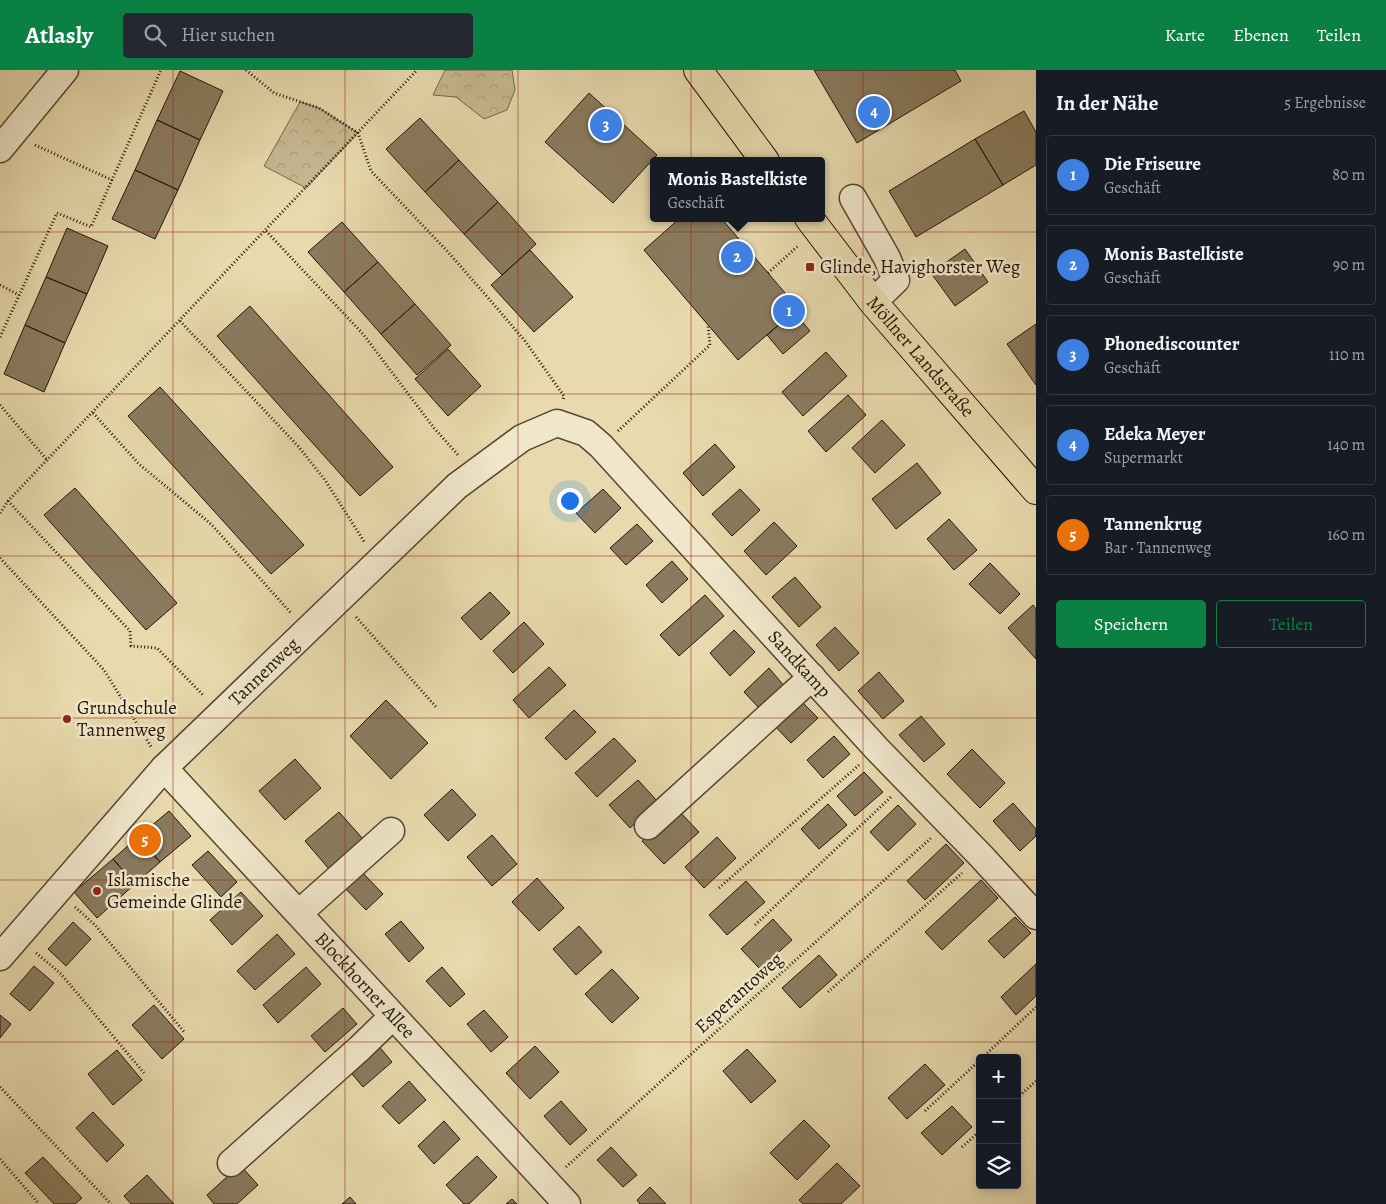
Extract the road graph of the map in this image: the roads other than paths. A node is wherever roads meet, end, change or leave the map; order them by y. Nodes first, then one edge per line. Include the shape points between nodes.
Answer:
1 (65, 70) edge
2 (698, 70) edge
3 (6, 142) edge
4 (763, 157) edge
5 (853, 198) dead end
6 (813, 224) edge
7 (873, 302) junction
8 (557, 423) joint
9 (1036, 490) edge
10 (812, 677) junction
11 (164, 768) junction
12 (648, 826) dead end
13 (391, 831) dead end
14 (299, 913) junction
15 (1036, 916) edge
16 (0, 957) edge
17 (393, 1016) junction
18 (231, 1163) dead end
19 (567, 1204) edge

1 - 3 street
2 - 4 main road
5 - 7 street via 896,280
6 - 7 main road, Möllner Landstraße
7 - 9 main road, Möllner Landstraße
8 - 10 street, Sandkamp via 586,434 601,446
8 - 11 street, Tannenweg via 522,438 457,486
10 - 12 street
10 - 15 street, Sandkamp
11 - 14 street, Blockhorner Allee
11 - 16 street, Tannenweg
13 - 14 street
14 - 17 street, Blockhorner Allee
17 - 18 street
17 - 19 street, Blockhorner Allee

